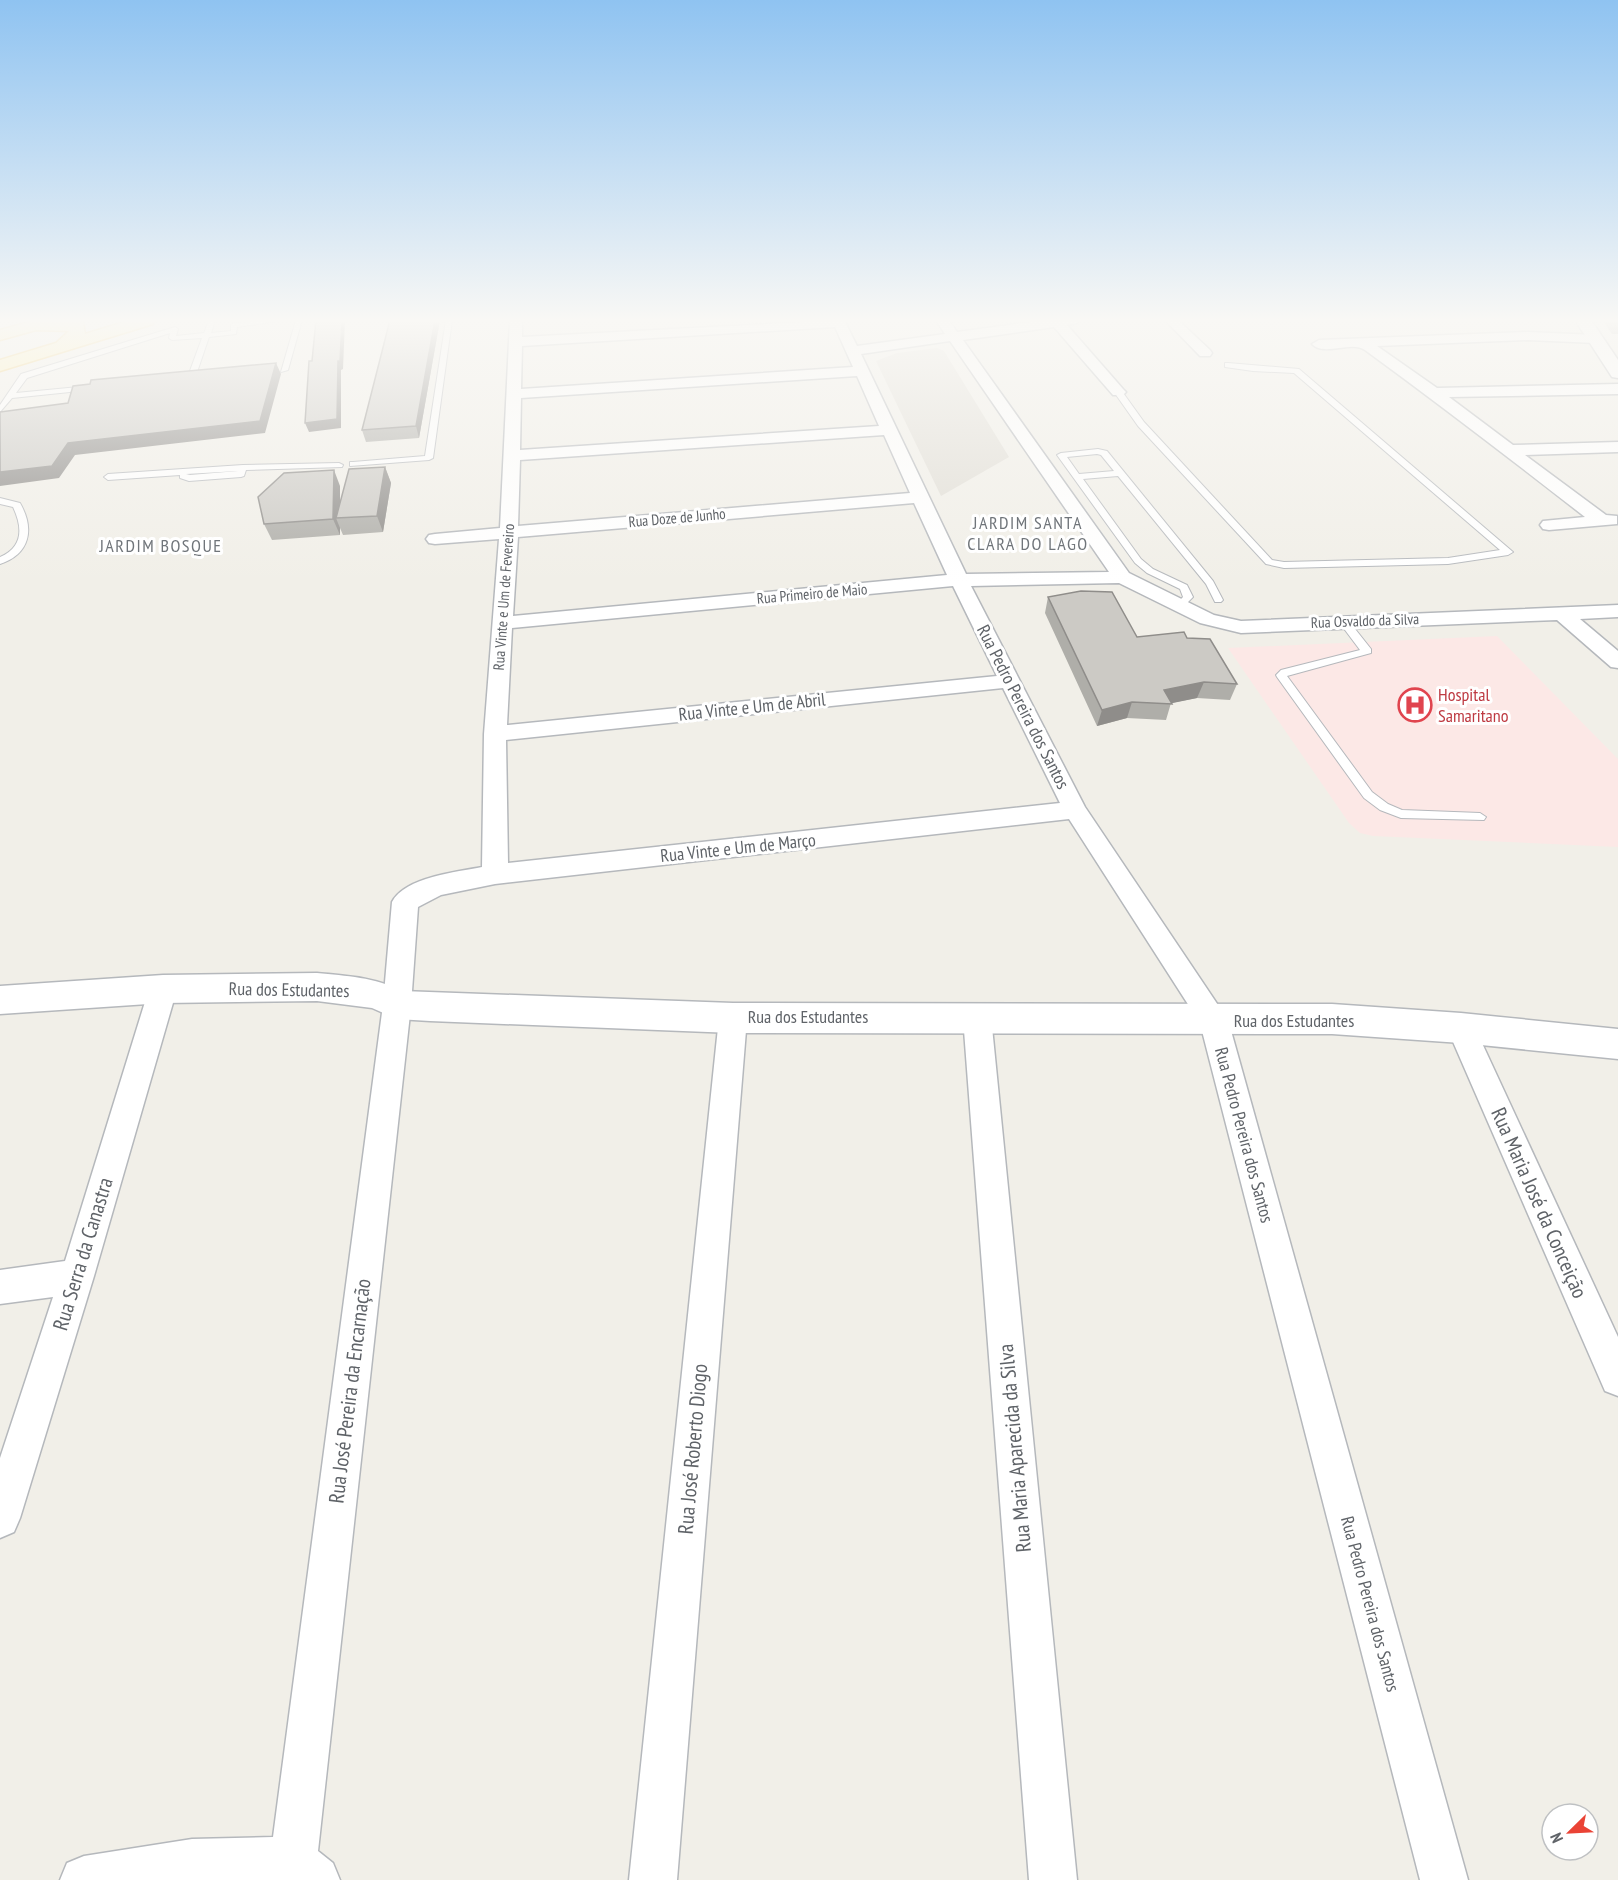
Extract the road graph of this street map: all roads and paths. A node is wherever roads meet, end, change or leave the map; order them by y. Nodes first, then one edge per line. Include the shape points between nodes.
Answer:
1 (436, 408) edge
2 (512, 408) edge
3 (879, 408) edge
4 (1004, 408) edge
5 (1129, 408) edge
6 (1339, 408) edge
7 (1454, 408) edge
8 (890, 430) junction
9 (1618, 447) edge
10 (1511, 450) junction
11 (510, 456) junction
12 (353, 464) dead end
13 (339, 465) dead end
14 (243, 468) junction
15 (1120, 473) junction
16 (1075, 477) junction
17 (920, 497) junction
18 (0, 501) edge
19 (1610, 520) edge
20 (1549, 525) dead end
21 (509, 532) junction
22 (435, 538) dead end
23 (0, 561) edge
24 (1122, 576) junction
25 (959, 580) junction
26 (1193, 589) junction
27 (1218, 600) dead end
28 (1618, 611) edge
29 (1563, 614) junction
30 (1344, 622) junction
31 (503, 623) junction
32 (1618, 662) edge
33 (1008, 681) junction
34 (495, 734) junction
35 (1075, 810) junction
36 (1480, 817) dead end
37 (495, 874) junction
38 (405, 902) joint
39 (163, 989) junction
40 (0, 1000) edge
41 (397, 1005) junction
42 (977, 1017) junction
43 (733, 1018) junction
44 (1214, 1020) junction
45 (1461, 1028) junction
46 (1618, 1044) edge
47 (78, 1276) junction
48 (0, 1287) edge
49 (1618, 1378) edge
50 (0, 1518) edge
51 (300, 1873) edge
52 (84, 1880) edge
53 (653, 1880) edge
54 (1053, 1880) edge
55 (1444, 1880) edge

1 - 12 lane via 429,458
2 - 11 street, Rua Vinte e Um de Fevereiro
3 - 8 street, Rua Pedro Pereira dos Santos
4 - 24 street
5 - 6 lane via 1269,562 1284,565 1448,561 1508,552
7 - 10 street
8 - 11 street
8 - 17 street, Rua Pedro Pereira dos Santos
9 - 10 street
10 - 19 street
11 - 21 street, Rua Vinte e Um de Fevereiro
13 - 14 lane
14 - 14 lane via 241,474 189,478 183,476 180,473 169,477 144,477 140,482 130,482 132,478 123,478 122,483 106,480
15 - 16 lane
15 - 16 lane via 1101,451 1060,455
15 - 26 lane
16 - 26 lane via 1143,567
17 - 21 street, Rua Doze de Junho
17 - 25 street, Rua Pedro Pereira dos Santos
18 - 23 lane via 17,505 26,522 24,542 12,556
19 - 20 street
21 - 22 street, Rua Doze de Junho
21 - 31 street, Rua Vinte e Um de Fevereiro
24 - 25 street, Rua Primeiro de Maio
24 - 26 street, Rua Osvaldo da Silva
25 - 31 street, Rua Primeiro de Maio
25 - 33 street, Rua Pedro Pereira dos Santos
26 - 27 lane
26 - 30 street, Rua Osvaldo da Silva via 1215,622 1241,627
28 - 29 street, Rua Osvaldo da Silva
29 - 30 street, Rua Osvaldo da Silva
29 - 32 street
30 - 36 lane via 1367,651 1281,675 1368,795 1384,807 1401,814
31 - 34 street, Rua Vinte e Um de Fevereiro
33 - 34 street, Rua Vinte e Um de Abril
33 - 35 street, Rua Pedro Pereira dos Santos
34 - 37 street, Rua Vinte e Um de Fevereiro
35 - 37 street, Rua Vinte e Um de Março
35 - 44 street, Rua Pedro Pereira dos Santos
37 - 38 street, Rua Vinte e Um de Março via 427,889
38 - 41 street, Rua José Pereira da Encarnação
39 - 40 street, Rua dos Estudantes
39 - 41 street, Rua dos Estudantes via 317,987 380,996
39 - 47 street, Rua Serra da Canastra
41 - 43 street, Rua dos Estudantes
41 - 51 street, Rua José Pereira da Encarnação
42 - 43 street, Rua dos Estudantes
42 - 44 street, Rua dos Estudantes
42 - 54 street, Rua Maria Aparecida da Silva
43 - 53 street, Rua José Roberto Diogo
44 - 45 street, Rua dos Estudantes via 1332,1019
44 - 55 street, Rua Pedro Pereira dos Santos
45 - 46 street, Rua dos Estudantes
45 - 49 street, Rua Maria José da Conceição
47 - 48 street
47 - 50 street, Rua Serra da Canastra
51 - 52 street via 192,1863

